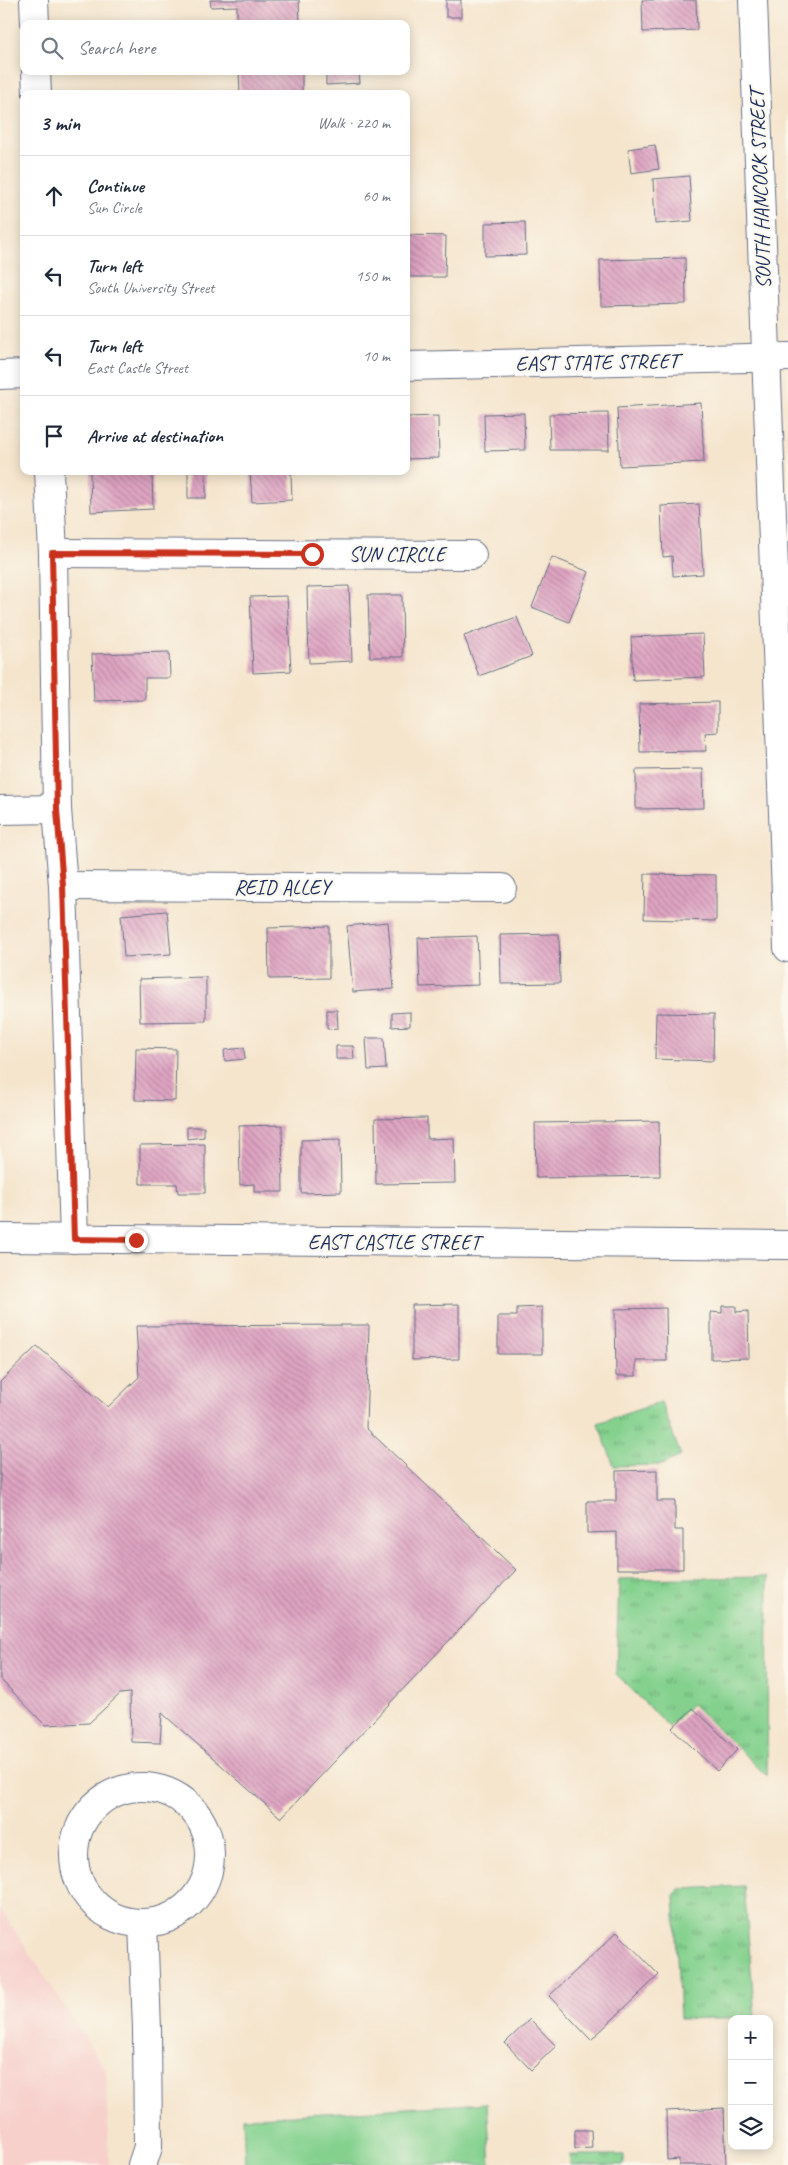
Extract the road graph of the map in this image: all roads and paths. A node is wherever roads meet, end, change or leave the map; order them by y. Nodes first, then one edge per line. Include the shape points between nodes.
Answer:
1 (34, 0) edge
2 (753, 0) edge
3 (35, 20) edge
4 (36, 75) edge
5 (37, 90) edge
6 (778, 358) edge
7 (410, 366) edge
8 (0, 374) edge
9 (20, 374) edge
10 (49, 475) edge
11 (52, 553) junction
12 (472, 555) dead end
13 (0, 810) edge
14 (57, 810) junction
15 (63, 886) junction
16 (502, 888) dead end
17 (788, 948) edge
18 (0, 1238) edge
19 (74, 1239) junction
20 (788, 1244) edge
21 (143, 1923) junction
22 (149, 2159) edge

1 - 3 street
2 - 6 street, SOUTH HANCOCK STREET
4 - 5 street
6 - 7 street, EAST STATE STREET
6 - 17 street, SOUTH HANCOCK STREET
8 - 9 street
10 - 11 street
11 - 12 street, SUN CIRCLE
11 - 14 street
13 - 14 street
14 - 15 street
15 - 16 street, REID ALLEY
15 - 19 street
18 - 19 street, EAST CASTLE STREET
19 - 20 street, EAST CASTLE STREET
21 - 21 street via 164,1919 183,1909 198,1893 207,1874 210,1853 206,1831 195,1812 180,1798 160,1789 136,1787 114,1792 94,1805 80,1824 74,1862 83,1891 99,1908 119,1920
21 - 22 street

